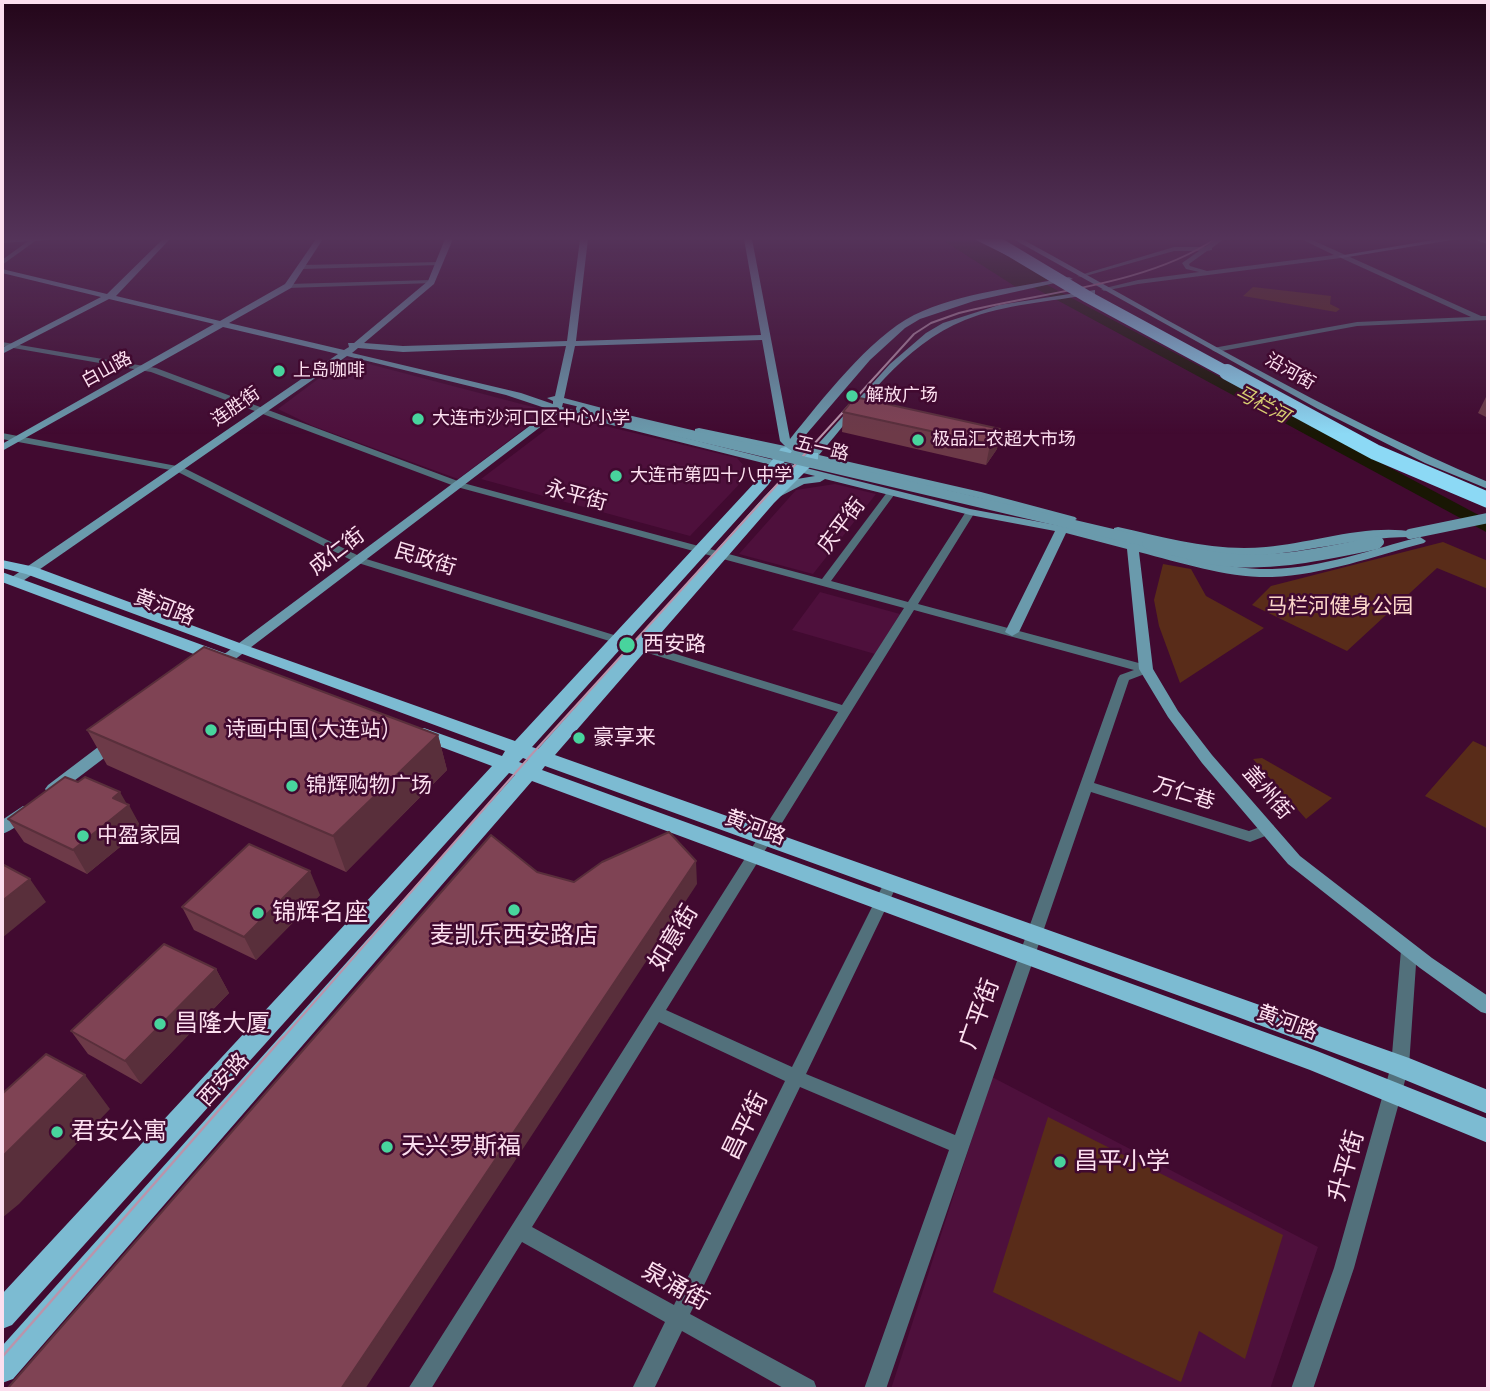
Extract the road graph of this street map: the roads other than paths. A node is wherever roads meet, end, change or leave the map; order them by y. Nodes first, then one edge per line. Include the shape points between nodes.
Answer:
1 (94, 304) edge
2 (145, 304) edge
3 (256, 304) edge
4 (405, 304) edge
5 (576, 304) edge
6 (760, 304) edge
7 (957, 304) edge
8 (1022, 304) edge
9 (1101, 304) edge
10 (1111, 304) edge
11 (1131, 304) edge
12 (1452, 304) edge
13 (1486, 319) edge
14 (221, 324) junction
15 (766, 337) junction
16 (281, 338) junction
17 (2, 344) edge
18 (571, 345) junction
19 (13, 346) junction
20 (355, 346) junction
21 (403, 349) junction
22 (1216, 350) junction
23 (2, 351) edge
24 (345, 353) junction
25 (144, 368) junction
26 (405, 368) junction
27 (558, 404) junction
28 (261, 411) junction
29 (784, 435) junction
30 (2, 436) edge
31 (18, 439) junction
32 (751, 443) junction
33 (823, 444) junction
34 (2, 448) edge
35 (788, 449) junction
36 (726, 452) junction
37 (806, 464) junction
38 (863, 468) junction
39 (179, 469) junction
40 (842, 481) junction
41 (769, 482) junction
42 (460, 485) junction
43 (1488, 486) edge
44 (891, 493) junction
45 (1488, 498) edge
46 (970, 512) junction
47 (1488, 518) edge
48 (1065, 524) junction
49 (1488, 527) edge
50 (1415, 538) junction
51 (1131, 539) junction
52 (712, 552) junction
53 (359, 560) junction
54 (2, 564) edge
55 (16, 576) edge
56 (825, 582) junction
57 (912, 606) junction
58 (1012, 632) junction
59 (617, 639) junction
60 (640, 647) junction
61 (232, 655) junction
62 (1146, 668) junction
63 (207, 674) edge
64 (845, 710) junction
65 (131, 730) edge
66 (510, 756) junction
67 (535, 765) junction
68 (1086, 785) junction
69 (2, 828) edge
70 (1268, 829) junction
71 (758, 847) junction
72 (891, 883) junction
73 (882, 902) junction
74 (1035, 934) junction
75 (1409, 950) junction
76 (1027, 956) junction
77 (1488, 1006) edge
78 (657, 1013) junction
79 (1400, 1066) junction
80 (797, 1078) junction
81 (1393, 1093) junction
82 (1488, 1102) edge
83 (1488, 1131) edge
84 (960, 1146) junction
85 (519, 1230) junction
86 (2, 1315) edge
87 (678, 1319) junction
88 (2, 1368) edge
89 (419, 1389) edge
90 (643, 1389) edge
91 (806, 1389) edge
92 (875, 1389) edge
93 (1302, 1389) edge

1 - 19 street
2 - 14 street
3 - 14 street, 白山路
4 - 20 street, 连胜街
5 - 18 street
6 - 15 street
7 - 35 street via 904,324
8 - 33 street, 西安路 via 961,319 921,341
9 - 45 highway, bridge via 1375,452
10 - 45 highway, bridge via 1380,450
11 - 22 street, 沿河街
12 - 13 street
13 - 22 street via 1357,324
14 - 16 street
14 - 25 street, 白山路
15 - 18 street
15 - 29 street
16 - 20 street
16 - 24 street
17 - 19 street, 永平街
18 - 21 street
18 - 27 street
19 - 23 street
19 - 25 street, 永平街
20 - 21 street
20 - 24 street, 连胜街
21 - 26 street via 392,354 392,360
22 - 43 street, 沿河街 via 1387,442
24 - 26 street
24 - 28 street, 连胜街
25 - 28 street, 永平街
25 - 31 street, 白山路
26 - 27 street
27 - 32 street
27 - 36 street
27 - 37 street, 五一路, bridge
27 - 42 street, 成仁街 via 556,411
28 - 39 street, 连胜街
28 - 42 street, 永平街
29 - 32 street via 774,443
29 - 35 street
30 - 31 street, 民政街
31 - 34 street, 白山路
31 - 39 street, 民政街
32 - 35 street
33 - 37 street, 西安路
33 - 38 street via 825,454
35 - 37 street
35 - 37 street
35 - 41 main road
36 - 41 street
36 - 41 street via 755,466
37 - 38 street
37 - 40 street
37 - 41 main road, 西安路
37 - 41 street
37 - 48 street, bridge via 849,480
37 - 50 street, 五一路, bridge via 1248,563
38 - 48 street
39 - 53 street, 民政街
39 - 55 street, 连胜街
40 - 41 street
40 - 44 street
41 - 52 main road, 西安路
42 - 52 street, 永平街
42 - 53 street, 成仁街
44 - 46 street
44 - 56 street, 庆平街
46 - 48 street
46 - 57 street, 如意街
47 - 50 street, bridge
48 - 51 street
48 - 58 street
49 - 50 street
50 - 51 street via 1379,533 1243,552
50 - 51 street via 1305,570 1270,573 1223,569
51 - 62 street, 盖州街
52 - 56 street, 永平街
52 - 59 main road, 西安路
52 - 60 main road, 西安路
53 - 59 street, 民政街
53 - 61 street, 成仁街
54 - 55 main road, 黄河路
55 - 61 main road, 黄河路
56 - 57 street, 永平街
57 - 58 street, 永平街
57 - 64 street, 如意街
58 - 62 street, 永平街
59 - 60 street, 民政街
59 - 66 main road, 西安路
60 - 64 street, 民政街
60 - 67 main road, 西安路
61 - 63 street, 成仁街
61 - 66 main road, 黄河路
62 - 68 street, 广平街 via 1124,678
62 - 70 street, 盖州街 via 1207,759
64 - 71 street, 如意街
65 - 69 street
66 - 67 main road, 黄河路
66 - 86 main road, 西安路
67 - 71 main road, 黄河路
67 - 88 main road, 西安路
68 - 70 street, 万仁巷 via 1250,837
68 - 74 street, 广平街
70 - 75 street, 盖州街 via 1294,860
71 - 72 main road, 黄河路
71 - 73 main road, 黄河路
71 - 78 street, 如意街
72 - 73 street, 昌平街
72 - 74 main road, 黄河路
73 - 76 main road, 黄河路
73 - 80 street, 昌平街
74 - 76 street, 广平街
74 - 79 main road, 黄河路
75 - 77 street, 盖州街
75 - 79 street, 升平街
76 - 81 main road, 黄河路
76 - 84 street, 广平街
78 - 80 street
78 - 85 street, 如意街
79 - 81 street, 升平街
79 - 82 main road, 黄河路
80 - 84 street
80 - 87 street, 昌平街
81 - 83 main road, 黄河路
81 - 93 street, 升平街 via 1344,1268
84 - 92 street, 广平街
85 - 87 street, 泉涌街
85 - 89 street, 如意街
87 - 90 street, 昌平街
87 - 91 street, 泉涌街

